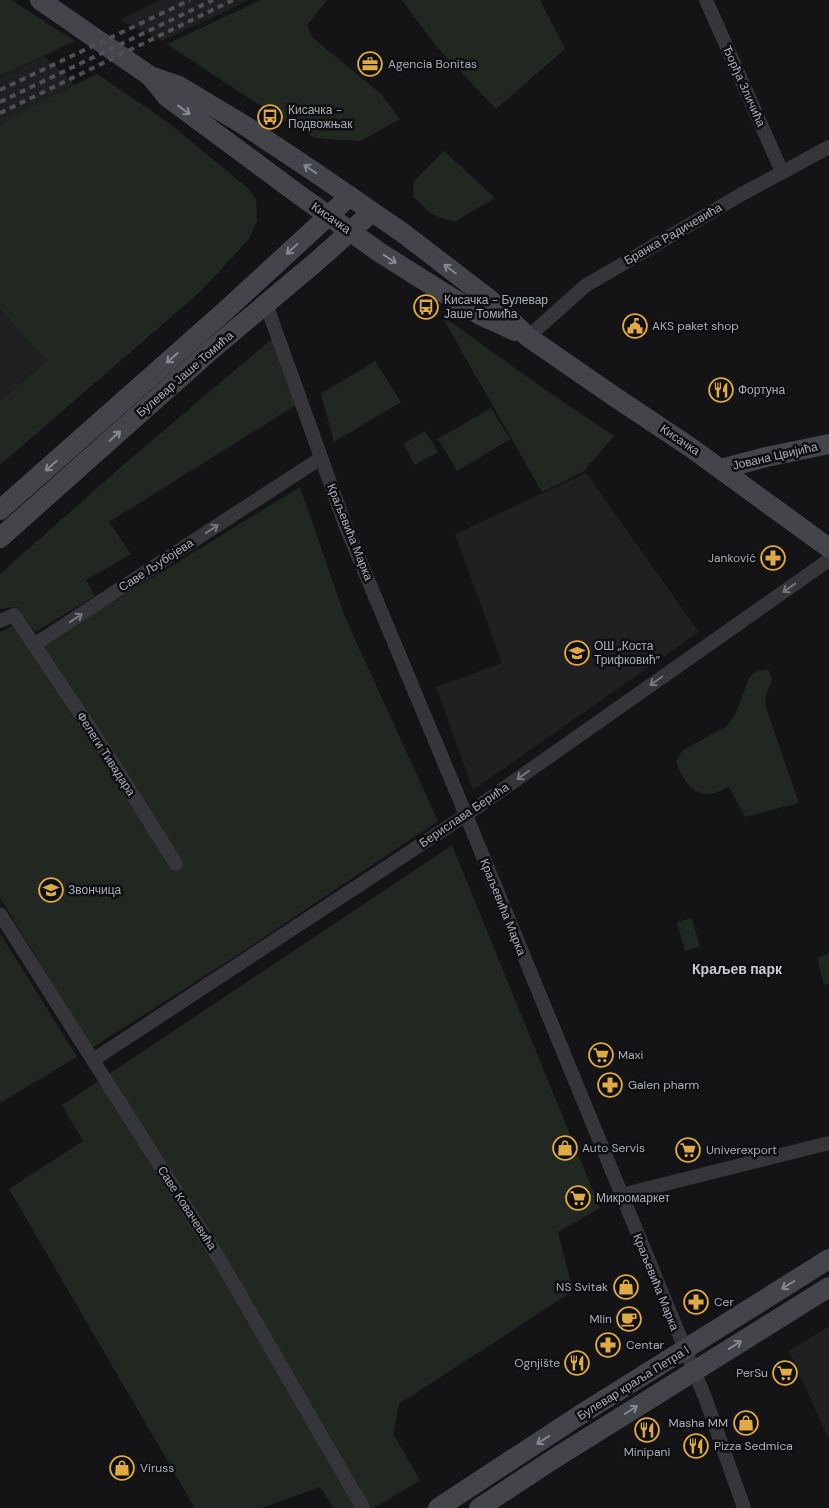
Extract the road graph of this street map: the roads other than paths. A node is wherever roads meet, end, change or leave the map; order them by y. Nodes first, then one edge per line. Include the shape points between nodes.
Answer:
1 (40, 0) edge
2 (706, 0) edge
3 (150, 76) junction
4 (829, 147) edge
5 (782, 172) junction
6 (350, 196) junction
7 (372, 212) junction
8 (328, 216) junction
9 (350, 232) junction
10 (266, 304) junction
11 (528, 337) junction
12 (829, 444) edge
13 (321, 458) junction
14 (722, 469) junction
15 (0, 510) edge
16 (0, 538) edge
17 (829, 548) edge
18 (829, 560) edge
19 (0, 621) edge
20 (35, 644) junction
21 (466, 815) junction
22 (176, 864) dead end
23 (0, 914) edge
24 (92, 1060) junction
25 (829, 1143) edge
26 (621, 1195) junction
27 (829, 1259) edge
28 (829, 1287) edge
29 (685, 1350) junction
30 (694, 1371) junction
31 (363, 1508) edge
32 (438, 1508) edge
33 (479, 1508) edge
34 (744, 1508) edge

1 - 3 street, Кисачка
2 - 5 street, Ђорђа Зличића
6 -> 3 street, Кисачка via 187,90
3 -> 8 street, Кисачка via 167,97
4 - 5 street, Бранка Радичевића
5 - 11 street, Бранка Радичевића via 585,286
6 - 7 street, Кисачка
6 - 8 street, Булевар Јаше Томића
7 - 9 street, Булевар Јаше Томића
11 -> 7 street, Кисачка via 489,299
8 - 9 street, Кисачка
8 -> 15 street, Булевар Јаше Томића via 226,311
9 - 10 street, Булевар Јаше Томића
9 -> 11 street, Кисачка via 480,315
10 - 13 street, Краљевића Марка
16 -> 10 street, Булевар Јаше Томића
11 - 14 street, Кисачка
12 - 14 street, Јована Цвијића via 766,456
20 -> 13 street, Саве Љубојева
13 - 21 street, Краљевића Марка via 346,527
14 - 17 street, Кисачка
18 -> 21 street, Берислава Берића
19 - 20 street via 14,615
20 - 22 street, Фелеги Тивадара
21 - 24 street, Берислава Берића
21 - 26 street, Краљевића Марка
23 - 24 street, Саве Ковачевића
24 - 31 street, Саве Ковачевића via 220,1260
25 - 26 street
26 - 29 street, Краљевића Марка
27 -> 29 street, Булевар краља Петра I
30 -> 28 street, Булевар краља Петра I
29 - 30 street, Краљевића Марка
29 -> 32 street, Булевар краља Петра I
33 -> 30 street, Булевар краља Петра I
30 - 34 street, Краљевића Марка

